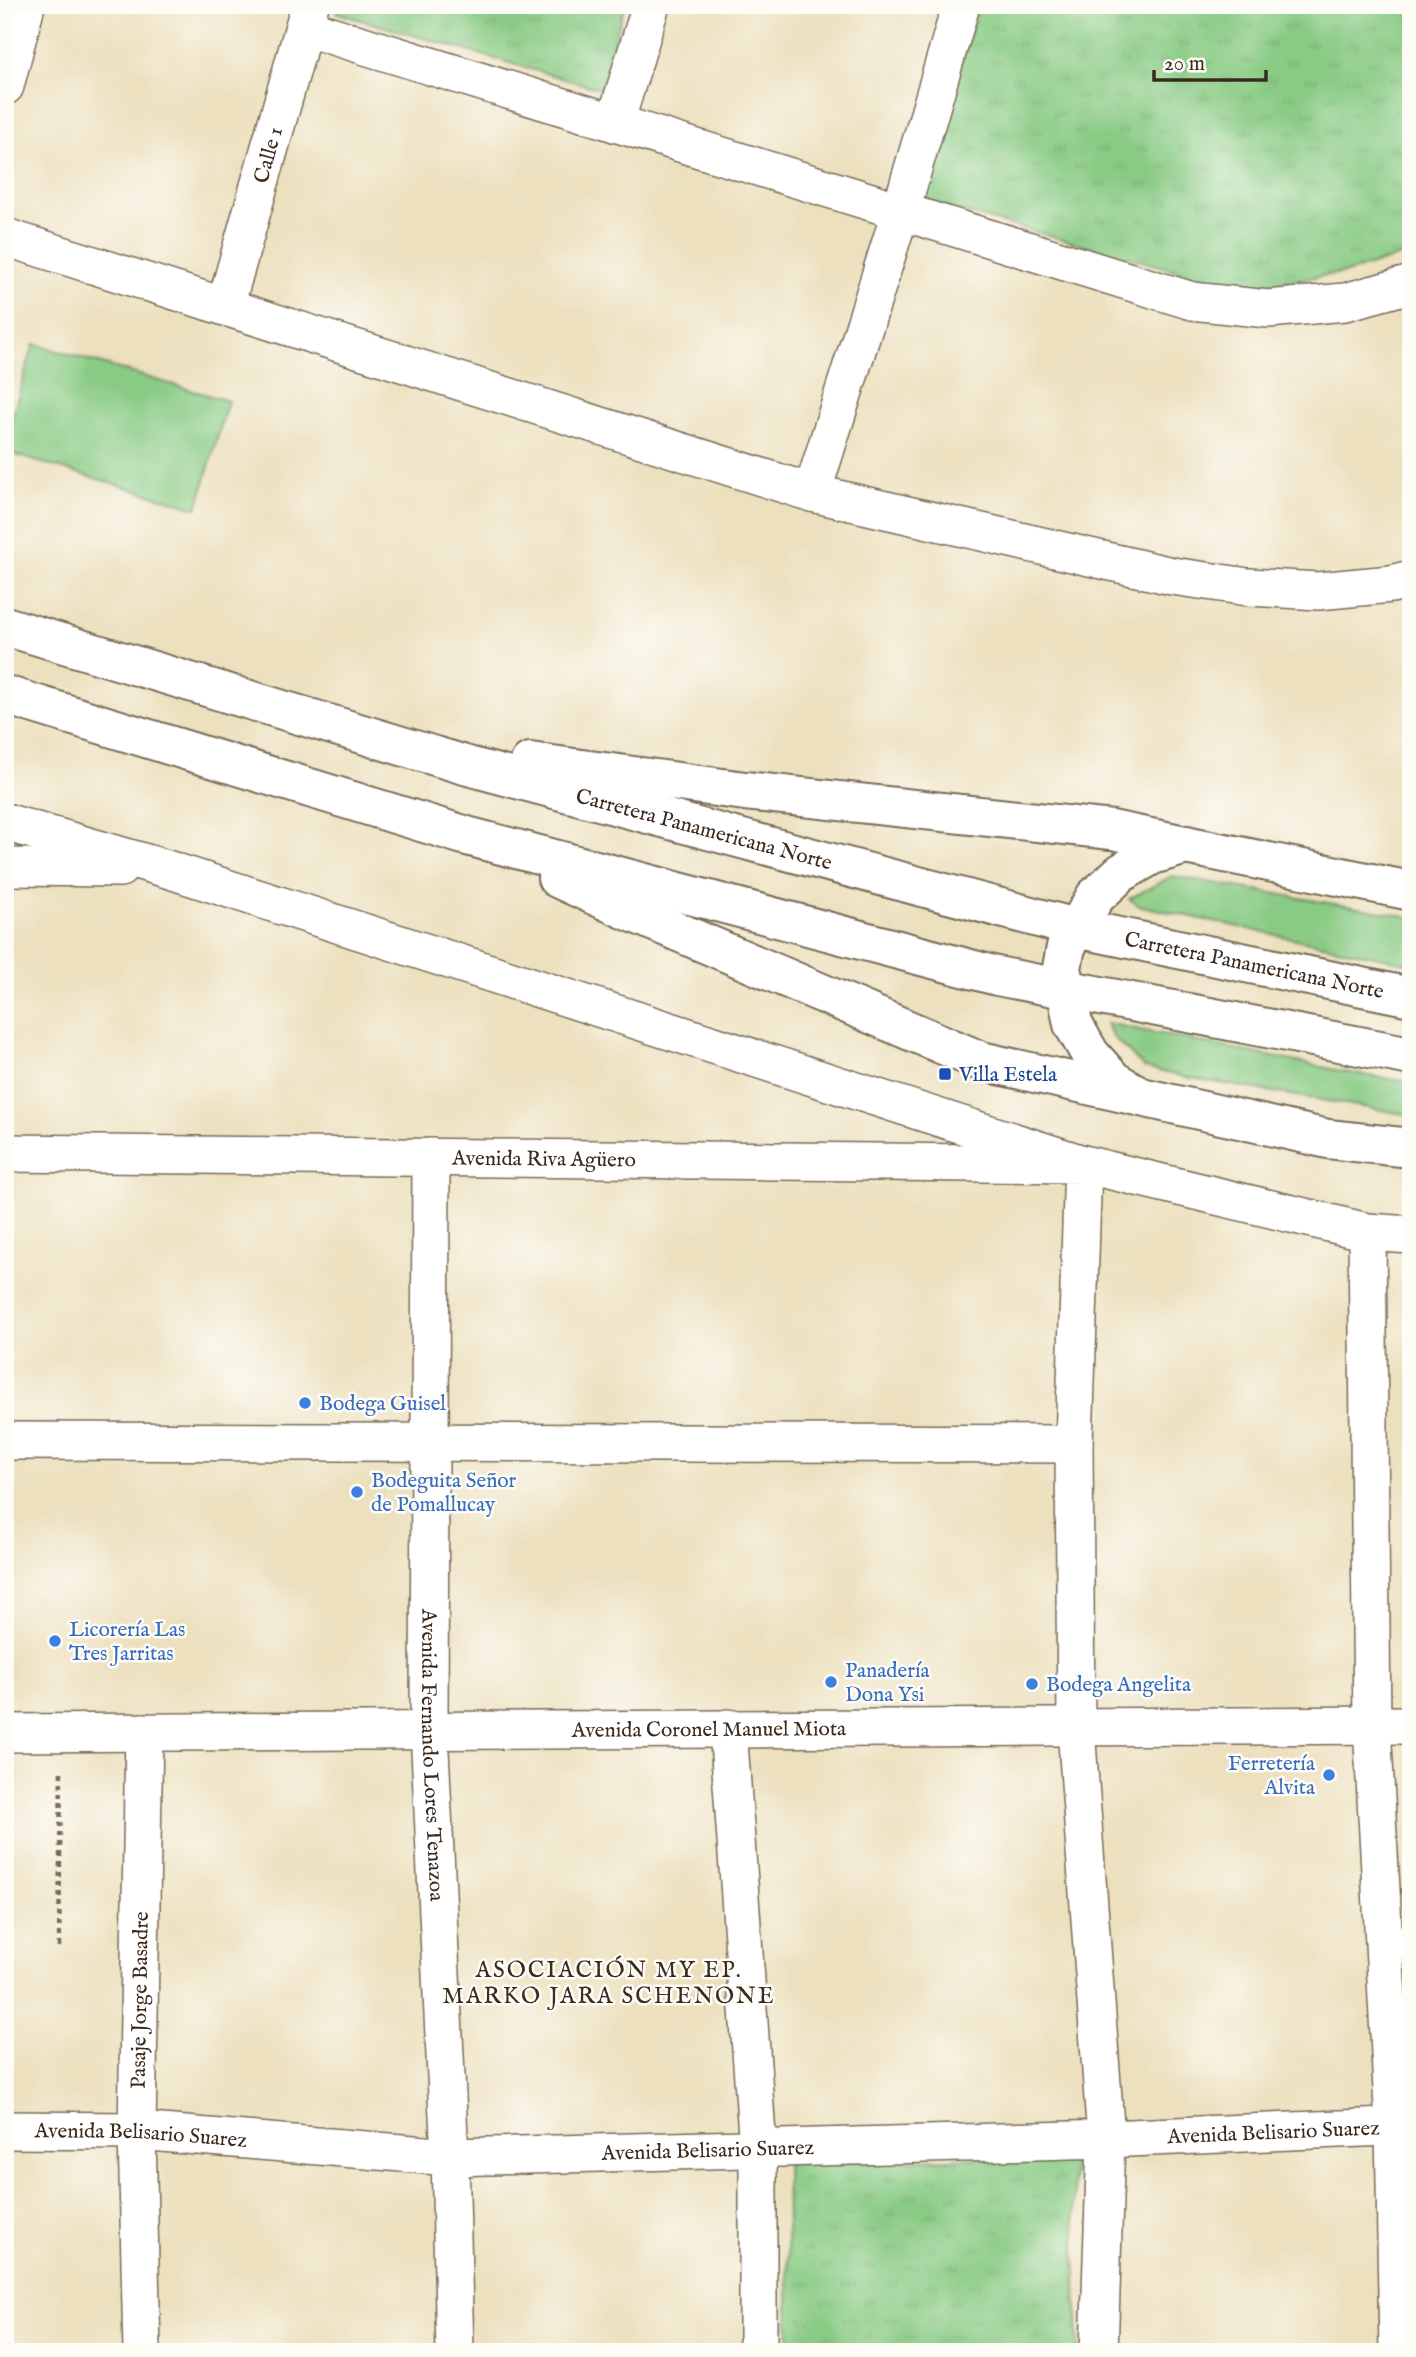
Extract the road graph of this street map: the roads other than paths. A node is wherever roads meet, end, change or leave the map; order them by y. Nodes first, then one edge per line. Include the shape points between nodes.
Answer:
1 (26, 5) edge
2 (651, 5) edge
3 (961, 5) edge
4 (307, 16) edge
5 (5, 86) edge
6 (615, 123) junction
7 (901, 210) junction
8 (5, 237) edge
9 (1411, 284) edge
10 (225, 307) junction
11 (812, 493) junction
12 (1411, 579) edge
13 (5, 626) edge
14 (5, 695) edge
15 (468, 766) junction
16 (5, 822) edge
17 (467, 836) junction
18 (1186, 845) junction
19 (5, 867) edge
20 (167, 869) junction
21 (1411, 891) edge
22 (1076, 928) junction
23 (1065, 990) junction
24 (1411, 997) edge
25 (1411, 1056) edge
26 (1143, 1098) junction
27 (1411, 1149) edge
28 (5, 1153) edge
29 (431, 1157) junction
30 (1083, 1164) junction
31 (1367, 1232) junction
32 (1411, 1235) edge
33 (5, 1441) edge
34 (430, 1443) junction
35 (1074, 1444) junction
36 (1373, 1725) junction
37 (1411, 1725) edge
38 (727, 1728) junction
39 (1076, 1728) junction
40 (429, 1730) junction
41 (144, 1732) junction
42 (5, 1733) edge
43 (1403, 2126) edge
44 (5, 2130) edge
45 (137, 2131) junction
46 (1106, 2140) junction
47 (758, 2148) junction
48 (450, 2158) junction
49 (142, 2352) edge
50 (455, 2352) edge
51 (758, 2352) edge
52 (1099, 2352) edge
53 (1398, 2352) edge

1 - 5 street
2 - 6 street
3 - 7 street
4 - 6 street
4 - 10 street, Calle 1
6 - 7 street
7 - 9 street via 1192,301 1268,309 1345,302
7 - 11 street
8 - 10 street
10 - 11 street
11 - 12 street via 1172,576 1248,587 1318,591
13 - 15 highway, Carretera Panamericana Norte
14 - 17 highway
15 - 18 highway via 536,762 745,791 1112,830
15 - 22 highway, Carretera Panamericana Norte
16 - 20 street
17 - 23 highway via 996,976
17 - 26 highway via 622,908 981,1060
18 - 21 highway
18 - 22 highway via 1152,855 1121,873 1095,897
19 - 20 street
20 - 30 street
22 - 23 highway via 1062,968
22 - 24 highway, Carretera Panamericana Norte
23 - 25 highway
23 - 26 highway via 1073,1024 1090,1054 1113,1080
26 - 27 highway via 1328,1139
28 - 29 street, Avenida Riva Agüero
29 - 30 street, Avenida Riva Agüero
29 - 34 street, Avenida Fernando Lores Tenazoa
30 - 31 street
30 - 35 street
31 - 32 street
31 - 36 street
33 - 34 street
34 - 35 street
34 - 40 street, Avenida Fernando Lores Tenazoa
35 - 39 street
36 - 37 street, Avenida Coronel Manuel Miota
36 - 39 street, Avenida Coronel Manuel Miota
36 - 43 street
38 - 39 street, Avenida Coronel Manuel Miota
38 - 40 street, Avenida Coronel Manuel Miota
38 - 47 street
39 - 46 street
40 - 41 street, Avenida Coronel Manuel Miota
40 - 48 street, Avenida Fernando Lores Tenazoa
41 - 42 street, Avenida Coronel Manuel Miota
41 - 45 street, Pasaje Jorge Basadre
43 - 46 street, Avenida Belisario Suarez
43 - 53 street
44 - 45 street, Avenida Belisario Suarez
45 - 48 street, Avenida Belisario Suarez
45 - 49 street, Pasaje Jorge Basadre
46 - 47 street, Avenida Belisario Suarez
46 - 52 street
47 - 48 street, Avenida Belisario Suarez
47 - 51 street
48 - 50 street, Avenida Fernando Lores Tenazoa

